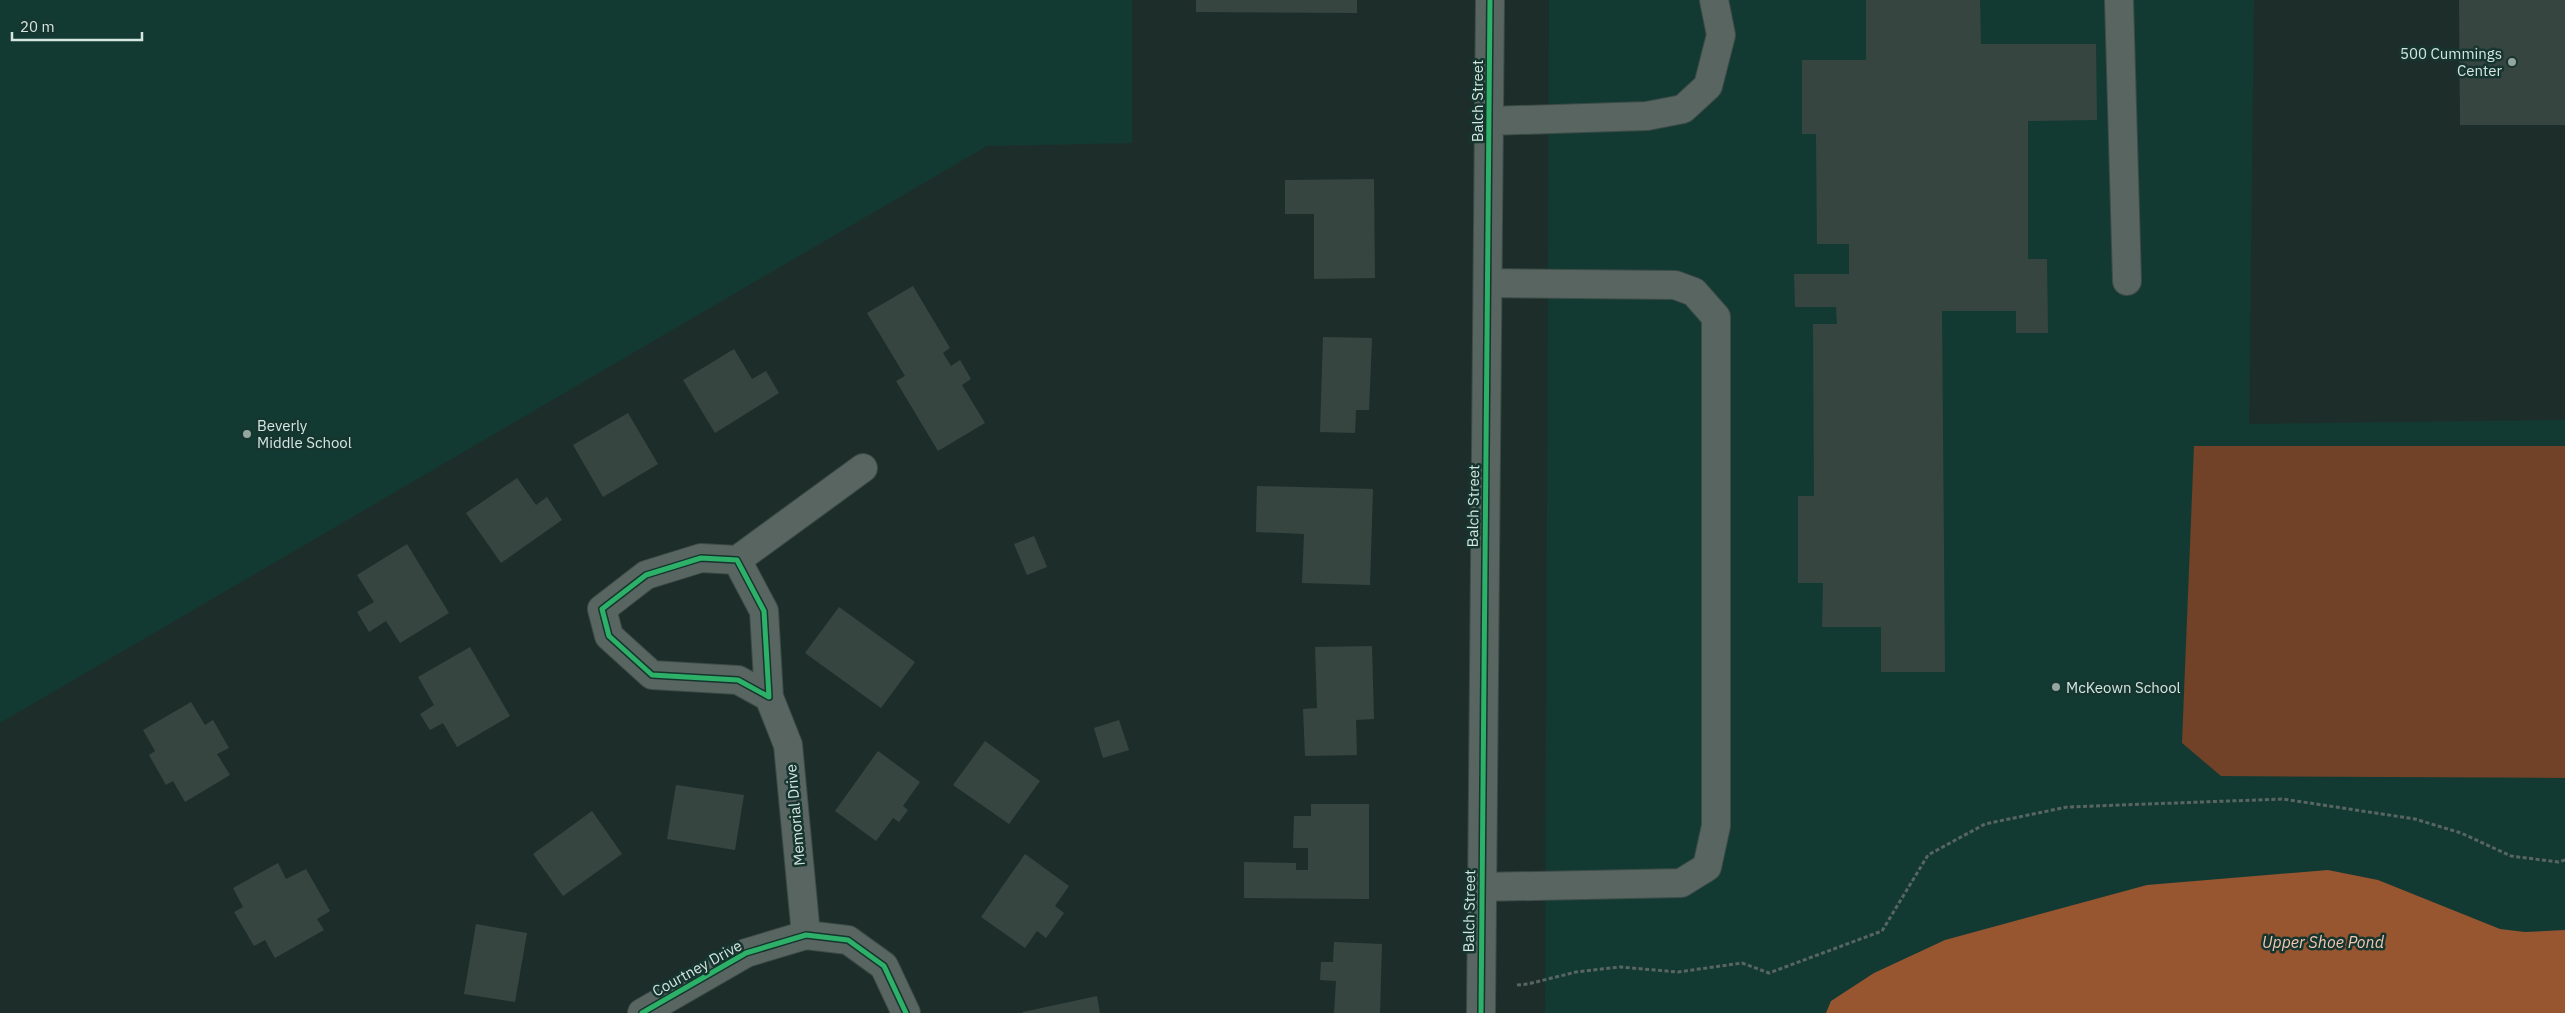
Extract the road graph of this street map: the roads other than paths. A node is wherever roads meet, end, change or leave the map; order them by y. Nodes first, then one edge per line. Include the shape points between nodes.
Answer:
1 (1490, 0) edge
2 (1714, 0) edge
3 (2119, 0) edge
4 (1490, 121) junction
5 (2127, 282) dead end
6 (1488, 283) junction
7 (862, 468) dead end
8 (737, 560) junction
9 (769, 697) junction
10 (1482, 887) junction
11 (806, 935) junction
12 (642, 1013) edge
13 (906, 1013) edge
14 (1481, 1013) edge

1 - 4 street, Balch Street
2 - 4 street via 1721,34 1708,86 1684,109 1647,116
3 - 5 street
4 - 6 street, Balch Street
6 - 10 street, Balch Street
6 - 10 street via 1675,285 1694,292 1716,317 1716,816 1707,868 1681,883
7 - 8 street
8 - 9 street, Memorial Drive via 764,611
8 - 9 street via 702,558 646,575 602,609 609,636 652,674 738,680
9 - 11 street, Memorial Drive via 788,744
10 - 14 street, Balch Street
11 - 12 street, Courtney Drive via 746,953
11 - 13 street, Courtney Drive via 848,940 884,966

